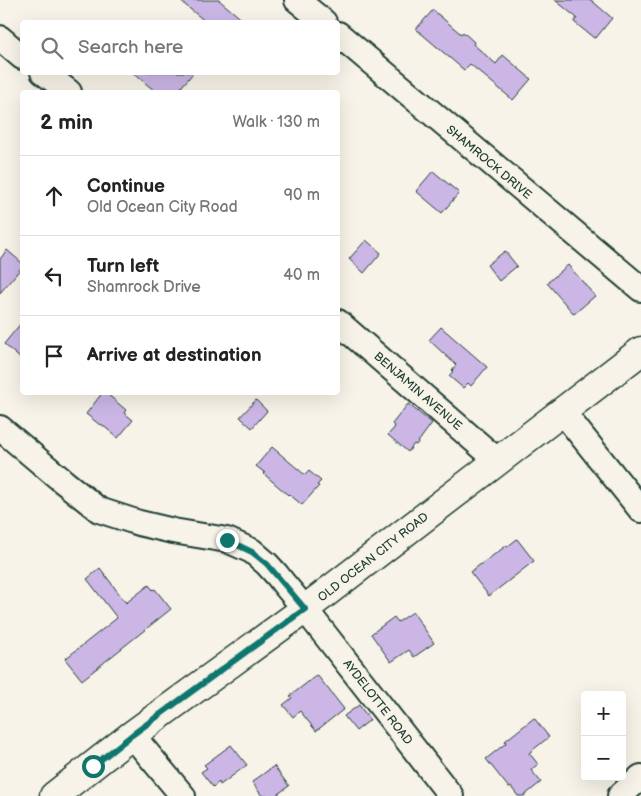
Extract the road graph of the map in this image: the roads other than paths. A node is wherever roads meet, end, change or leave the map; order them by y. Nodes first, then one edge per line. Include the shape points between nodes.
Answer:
1 (297, 0) edge
2 (322, 20) edge
3 (340, 36) edge
4 (0, 38) edge
5 (20, 55) edge
6 (47, 75) edge
7 (66, 90) edge
8 (641, 289) edge
9 (340, 324) edge
10 (641, 351) edge
11 (562, 411) junction
12 (0, 428) edge
13 (498, 461) junction
14 (641, 510) edge
15 (305, 609) junction
16 (132, 735) junction
17 (641, 777) edge
18 (54, 796) edge
19 (183, 796) edge
20 (451, 796) edge
21 (620, 796) edge

1 - 2 street
3 - 8 street, SHAMROCK DRIVE
4 - 5 street
6 - 7 street
9 - 13 street, BENJAMIN AVENUE
10 - 11 main road, OLD OCEAN CITY ROAD
11 - 13 main road, OLD OCEAN CITY ROAD
11 - 14 street
12 - 15 street via 99,510 139,523 227,540 252,552 267,564
13 - 15 main road, OLD OCEAN CITY ROAD
15 - 16 main road, OLD OCEAN CITY ROAD
15 - 20 street, AYDELOTTE ROAD
16 - 18 main road, OLD OCEAN CITY ROAD
16 - 19 street
17 - 21 street

